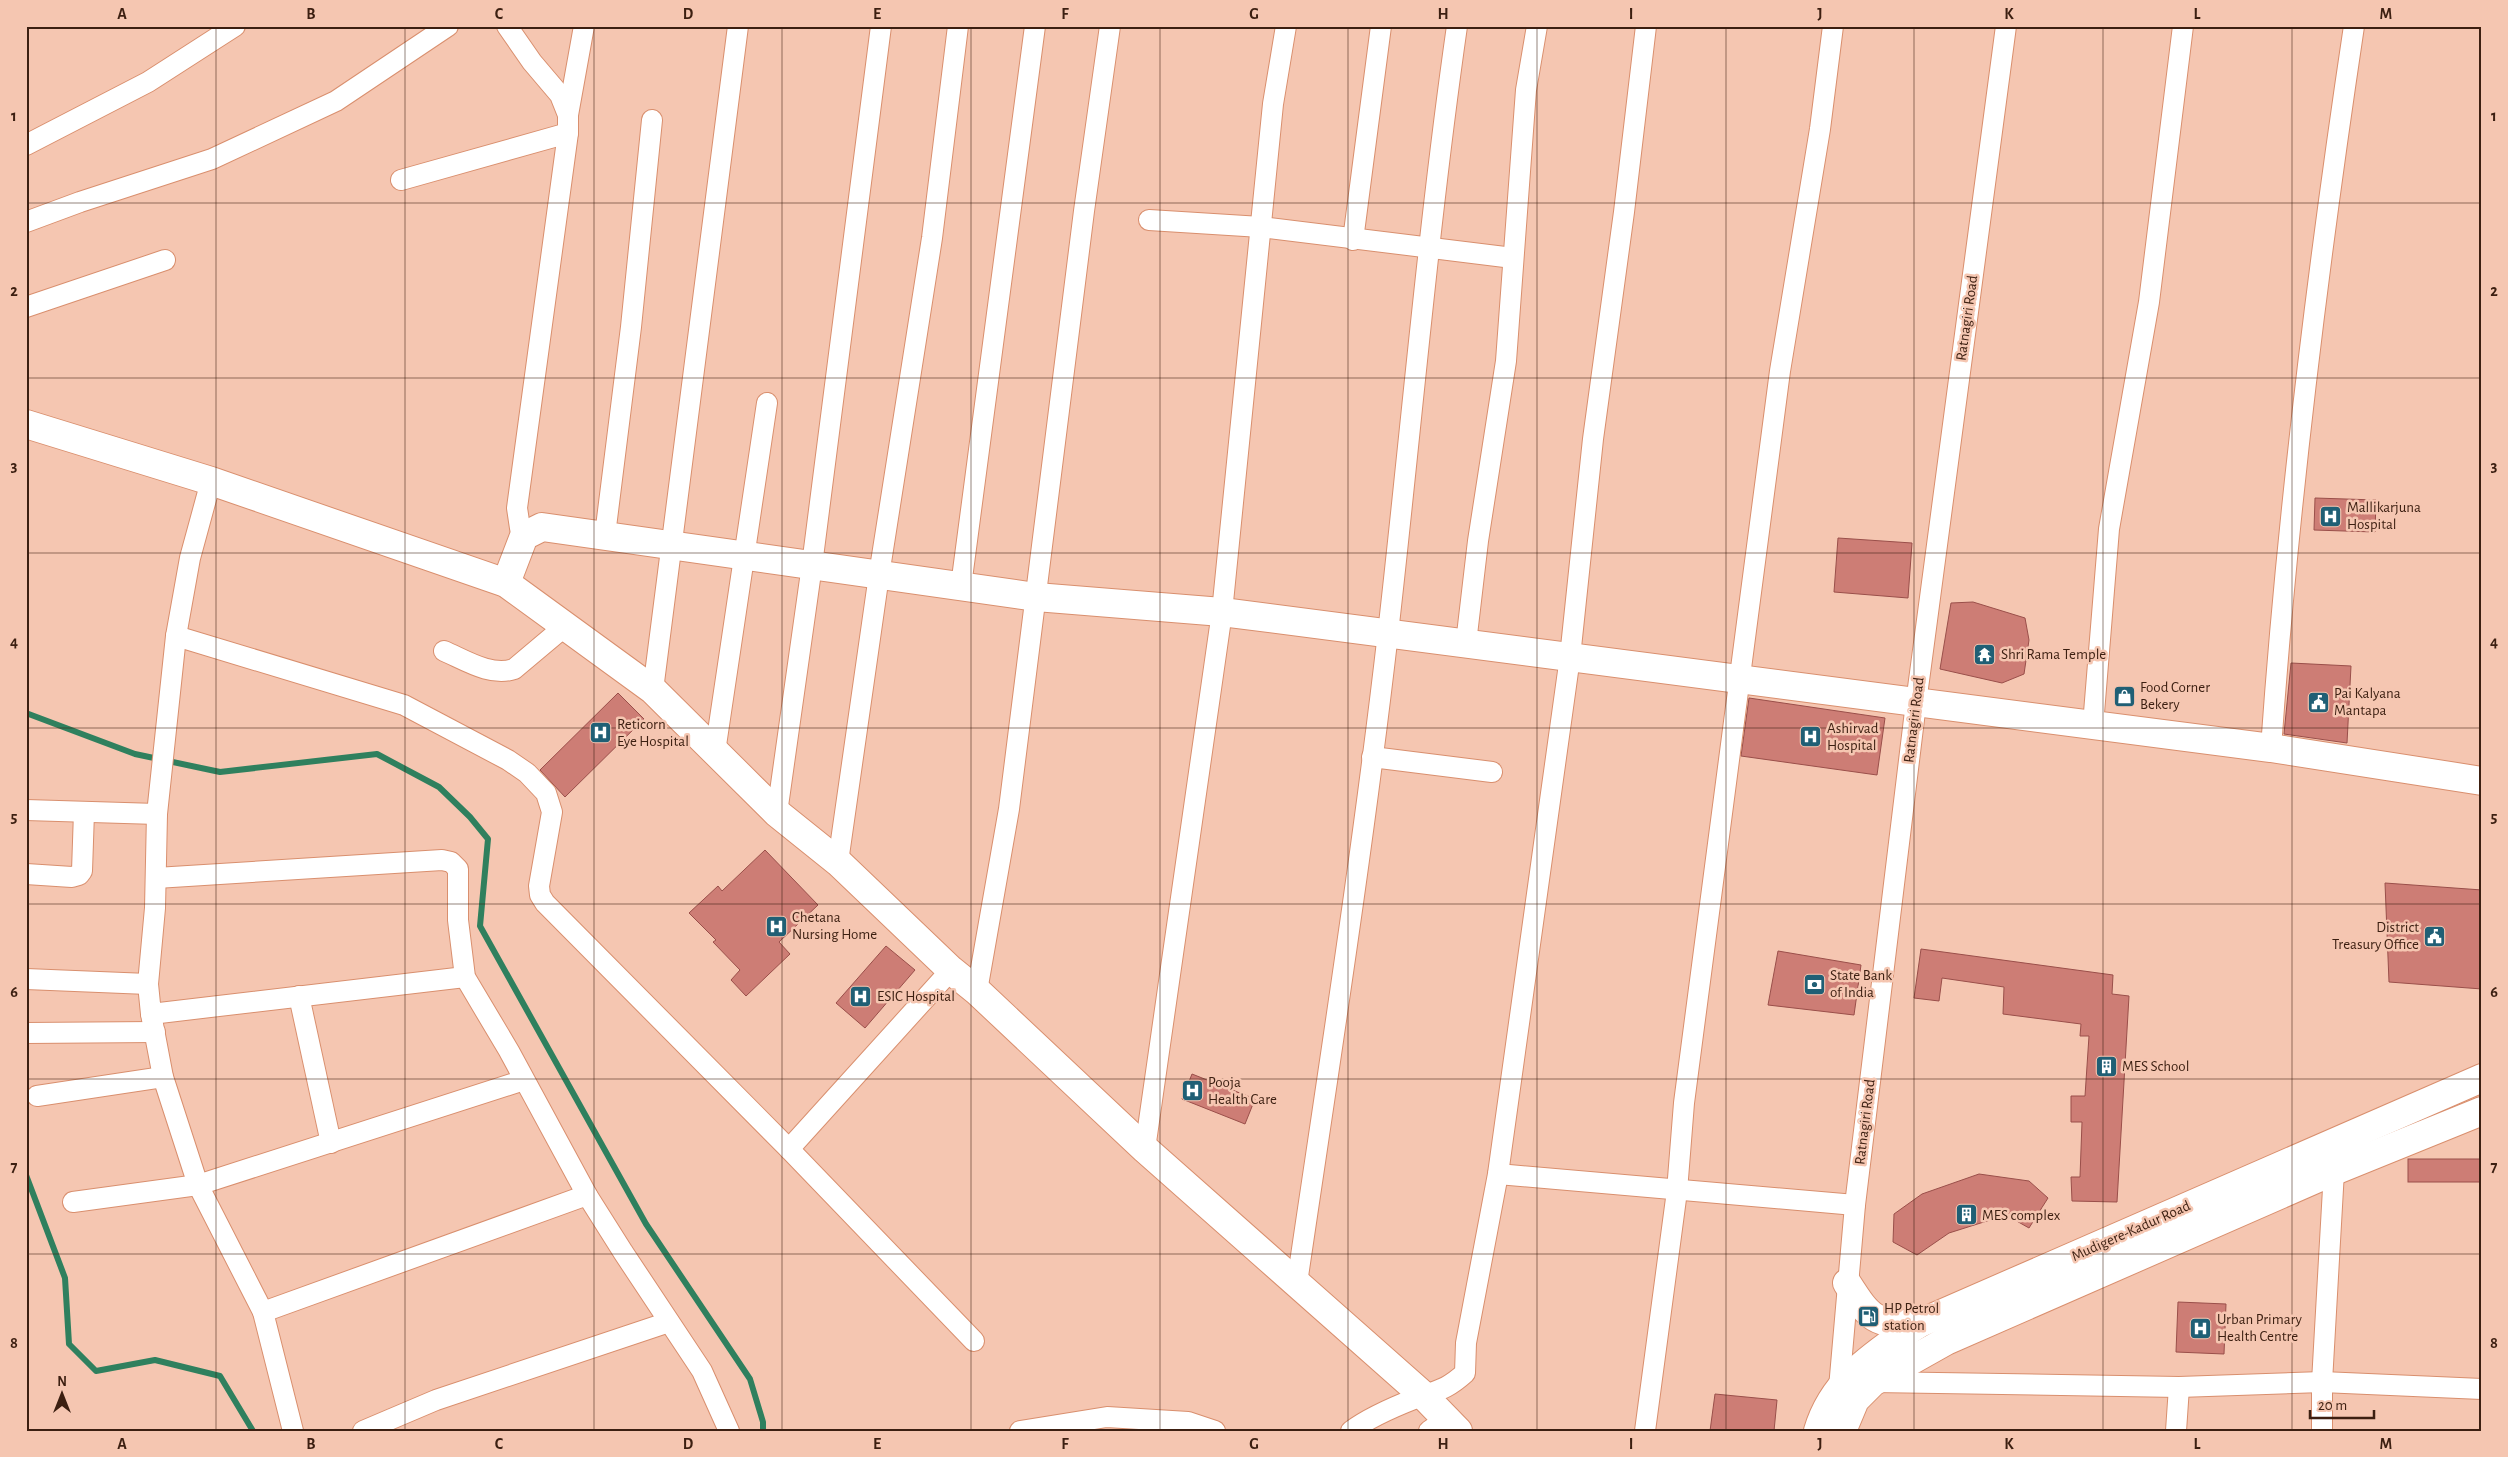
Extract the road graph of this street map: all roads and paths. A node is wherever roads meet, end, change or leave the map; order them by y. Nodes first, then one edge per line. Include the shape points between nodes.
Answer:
1 (235, 26) edge
2 (448, 26) edge
3 (507, 26) edge
4 (584, 26) edge
5 (738, 26) edge
6 (881, 26) edge
7 (958, 26) edge
8 (1035, 26) edge
9 (1110, 26) edge
10 (1286, 26) edge
11 (1380, 26) edge
12 (1457, 26) edge
13 (1537, 26) edge
14 (1646, 26) edge
15 (1833, 26) edge
16 (2006, 26) edge
17 (2183, 26) edge
18 (2354, 26) edge
19 (652, 120) dead end
20 (568, 124) junction
21 (26, 145) edge
22 (401, 180) dead end
23 (1149, 220) dead end
24 (26, 222) edge
25 (1261, 227) junction
26 (1354, 240) junction
27 (1430, 249) junction
28 (1514, 258) junction
29 (165, 260) dead end
30 (26, 307) edge
31 (767, 403) dead end
32 (26, 424) edge
33 (211, 481) junction
34 (605, 535) junction
35 (524, 536) junction
36 (671, 545) junction
37 (745, 556) junction
38 (812, 565) junction
39 (879, 575) junction
40 (506, 583) junction
41 (961, 586) junction
42 (1036, 597) junction
43 (1222, 612) junction
44 (564, 626) junction
45 (1388, 633) junction
46 (176, 636) junction
47 (1466, 643) junction
48 (444, 651) dead end
49 (1570, 657) junction
50 (1739, 680) junction
51 (653, 690) junction
52 (1916, 703) junction
53 (2093, 725) junction
54 (2271, 748) junction
55 (715, 752) junction
56 (1372, 757) junction
57 (1492, 772) dead end
58 (2482, 781) edge
59 (26, 810) edge
60 (84, 812) junction
61 (777, 813) junction
62 (157, 814) junction
63 (838, 862) junction
64 (26, 874) edge
65 (156, 878) junction
66 (951, 970) junction
67 (465, 977) junction
68 (26, 978) edge
69 (148, 984) junction
70 (977, 991) junction
71 (299, 996) junction
72 (153, 1023) junction
73 (26, 1033) edge
74 (163, 1077) junction
75 (2482, 1078) edge
76 (524, 1080) junction
77 (37, 1096) dead end
78 (2482, 1111) edge
79 (331, 1143) junction
80 (789, 1149) junction
81 (1145, 1149) junction
82 (2334, 1171) junction
83 (1498, 1174) junction
84 (198, 1185) junction
85 (1677, 1191) junction
86 (588, 1194) junction
87 (74, 1202) dead end
88 (1855, 1205) junction
89 (1297, 1282) junction
90 (1846, 1283) junction
91 (263, 1312) junction
92 (668, 1322) junction
93 (1918, 1324) junction
94 (974, 1341) dead end
95 (1873, 1382) junction
96 (2322, 1382) junction
97 (2179, 1387) junction
98 (1839, 1388) junction
99 (2482, 1389) edge
100 (1422, 1395) junction
101 (1845, 1422) edge
102 (1108, 1424) edge
103 (1189, 1427) edge
104 (1444, 1427) edge
105 (293, 1431) edge
106 (362, 1431) edge
107 (729, 1431) edge
108 (1020, 1431) edge
109 (1024, 1431) edge
110 (1215, 1431) edge
111 (1351, 1431) edge
112 (1645, 1431) edge
113 (1818, 1431) edge
114 (2176, 1431) edge
115 (2322, 1431) edge

1 - 21 street via 148,82
2 - 24 street via 336,101 212,160
3 - 20 street via 560,95
4 - 20 street
5 - 36 street
6 - 38 street
7 - 39 street via 932,238
8 - 41 street
9 - 42 street
10 - 25 street
11 - 26 street
12 - 27 street
13 - 28 street via 1526,90
14 - 49 street via 1593,439
15 - 50 street via 1820,129 1780,371
16 - 52 street, Ratnagiri Road
17 - 53 street via 2149,302 2109,529
18 - 54 street via 2300,419
19 - 34 street
20 - 22 street
20 - 35 street via 518,508
23 - 25 street
25 - 26 street
25 - 43 street
26 - 27 street
27 - 28 street
27 - 45 street
28 - 47 street via 1506,361
29 - 30 street
31 - 37 street
32 - 33 main road
33 - 40 main road
33 - 46 street via 190,558
34 - 35 main road via 542,527
34 - 36 main road
35 - 40 main road
36 - 37 main road
36 - 51 street
37 - 38 main road
37 - 55 street
38 - 39 main road
38 - 61 street
39 - 41 main road
39 - 63 street
40 - 44 main road
41 - 42 main road
42 - 43 main road
42 - 70 street via 1009,809
43 - 45 main road
43 - 81 street
44 - 48 street via 514,669 505,672 496,672
44 - 51 main road
45 - 47 main road
45 - 56 street
46 - 62 street
46 - 80 street via 404,705 527,773 546,793 551,807 539,886 545,904
47 - 49 main road
49 - 50 main road
49 - 83 street
50 - 52 main road
50 - 85 street via 1684,1103
51 - 55 main road
52 - 53 main road
52 - 88 street, Ratnagiri Road
53 - 54 main road
54 - 58 main road
55 - 61 main road
56 - 57 street
56 - 89 street
59 - 60 street
60 - 62 street
60 - 64 street via 82,871 79,876
61 - 63 main road
62 - 65 street
63 - 66 main road
65 - 67 street via 451,862 458,869 458,920
65 - 69 street
66 - 70 main road
66 - 80 street
67 - 71 street
67 - 76 street
68 - 69 street
69 - 72 street
70 - 81 main road
71 - 72 street
71 - 79 street
72 - 73 street
72 - 74 street
74 - 77 street
74 - 84 street
75 - 93 main road, Mudigere-Kadur Road
76 - 79 street
76 - 86 street
78 - 82 main road, Mudigere-Kadur Road
79 - 84 street
80 - 94 street
81 - 89 main road
82 - 95 main road, Mudigere-Kadur Road via 1946,1341
82 - 96 street
83 - 85 street
83 - 100 street via 1466,1343 1465,1373 1445,1390
84 - 87 street
84 - 91 street
85 - 88 street
85 - 112 street
86 - 91 street
86 - 92 street
88 - 90 street, Ratnagiri Road
89 - 100 main road
90 - 93 main road via 1863,1308 1877,1320 1890,1324
90 - 98 street, Ratnagiri Road
91 - 105 street
92 - 106 street via 436,1400
92 - 107 street via 702,1370
93 - 98 main road, Mudigere-Kadur Road via 1859,1366
95 - 97 street
95 - 101 main road, Mudigere-Kadur Road via 1856,1400
96 - 97 street
96 - 99 street
96 - 115 street
97 - 114 street
98 - 101 street, Ratnagiri Road
98 - 113 main road, Mudigere-Kadur Road
100 - 104 main road
100 - 111 street via 1366,1420
102 - 103 street
102 - 109 street
103 - 110 street
108 - 109 street

